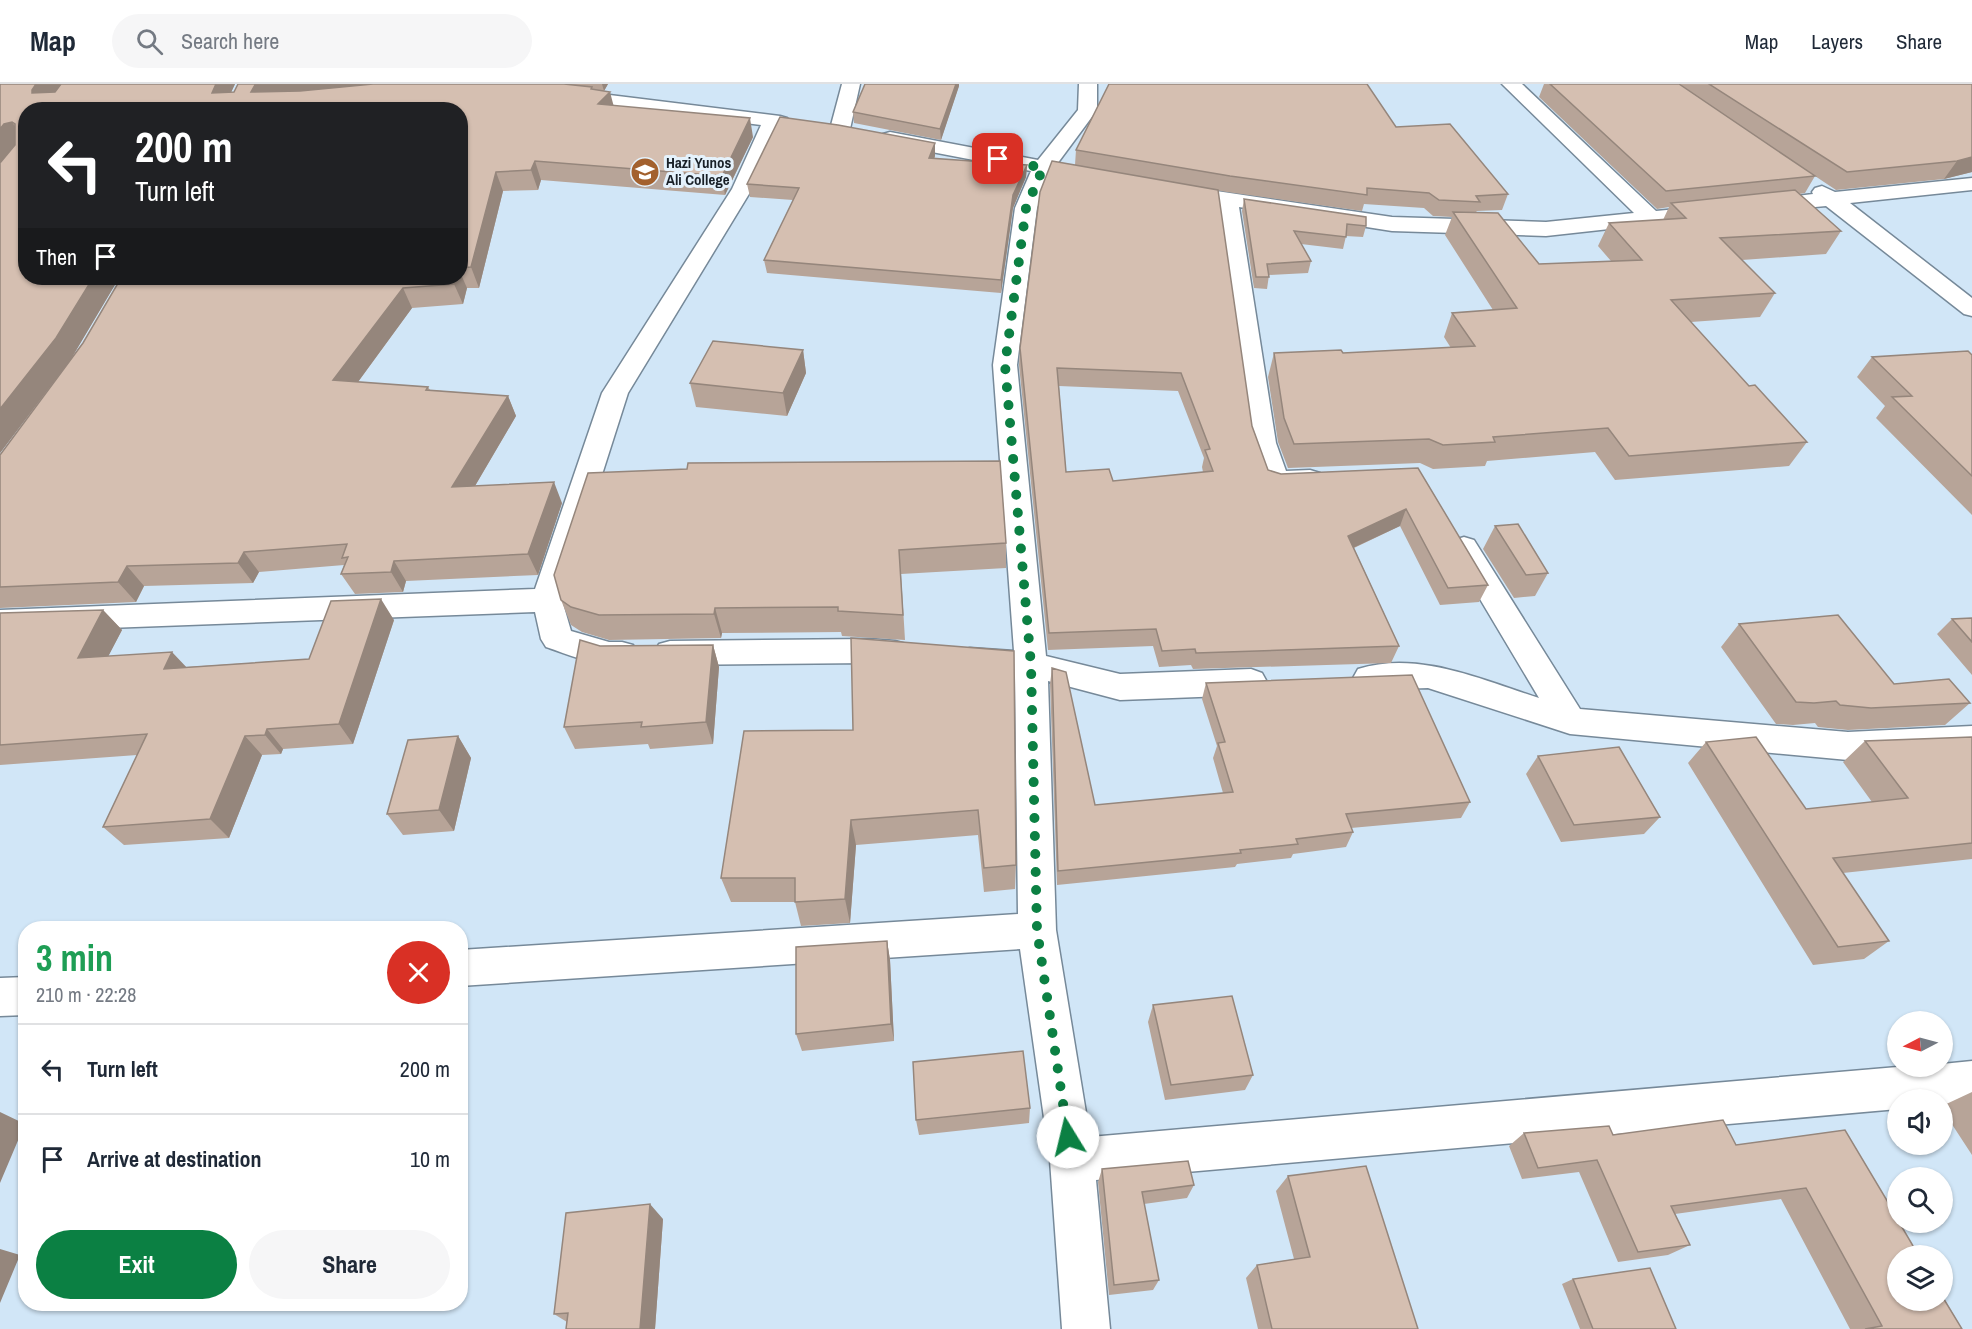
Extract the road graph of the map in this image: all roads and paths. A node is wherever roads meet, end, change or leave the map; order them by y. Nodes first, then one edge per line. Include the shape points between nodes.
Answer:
1 (851, 84) edge
2 (1088, 84) edge
3 (1511, 84) edge
4 (556, 91) edge
5 (818, 126) edge
6 (840, 129) junction
7 (1043, 168) junction
8 (1112, 180) edge
9 (1803, 180) edge
10 (1972, 184) edge
11 (1158, 188) edge
12 (1832, 199) junction
13 (1227, 200) junction
14 (1652, 219) junction
15 (1972, 309) edge
16 (1332, 478) edge
17 (1450, 524) edge
18 (547, 600) junction
19 (0, 621) edge
20 (1031, 665) junction
21 (1345, 679) edge
22 (1274, 681) edge
23 (1570, 721) junction
24 (1972, 740) edge
25 (1037, 930) junction
26 (468, 967) edge
27 (18, 997) edge
28 (0, 998) edge
29 (1972, 1082) edge
30 (1072, 1160) junction
31 (1086, 1329) edge

1 - 6 street
2 - 7 street via 1087,110
3 - 14 street
4 - 18 street via 687,101 784,122 615,393
5 - 6 street
6 - 7 street
7 - 8 street
7 - 20 street via 1026,208 1005,365
9 - 12 street
10 - 12 street
11 - 13 street
12 - 14 street
12 - 15 street
13 - 14 street via 1392,224 1546,230
13 - 16 street via 1263,442 1276,480
17 - 23 street
18 - 19 street
18 - 20 street via 557,639 609,654 870,651
20 - 22 street via 1120,687
20 - 25 street
21 - 23 street via 1428,676
23 - 24 street via 1848,746
25 - 26 street
25 - 30 street
27 - 28 street
29 - 30 street
30 - 31 street

